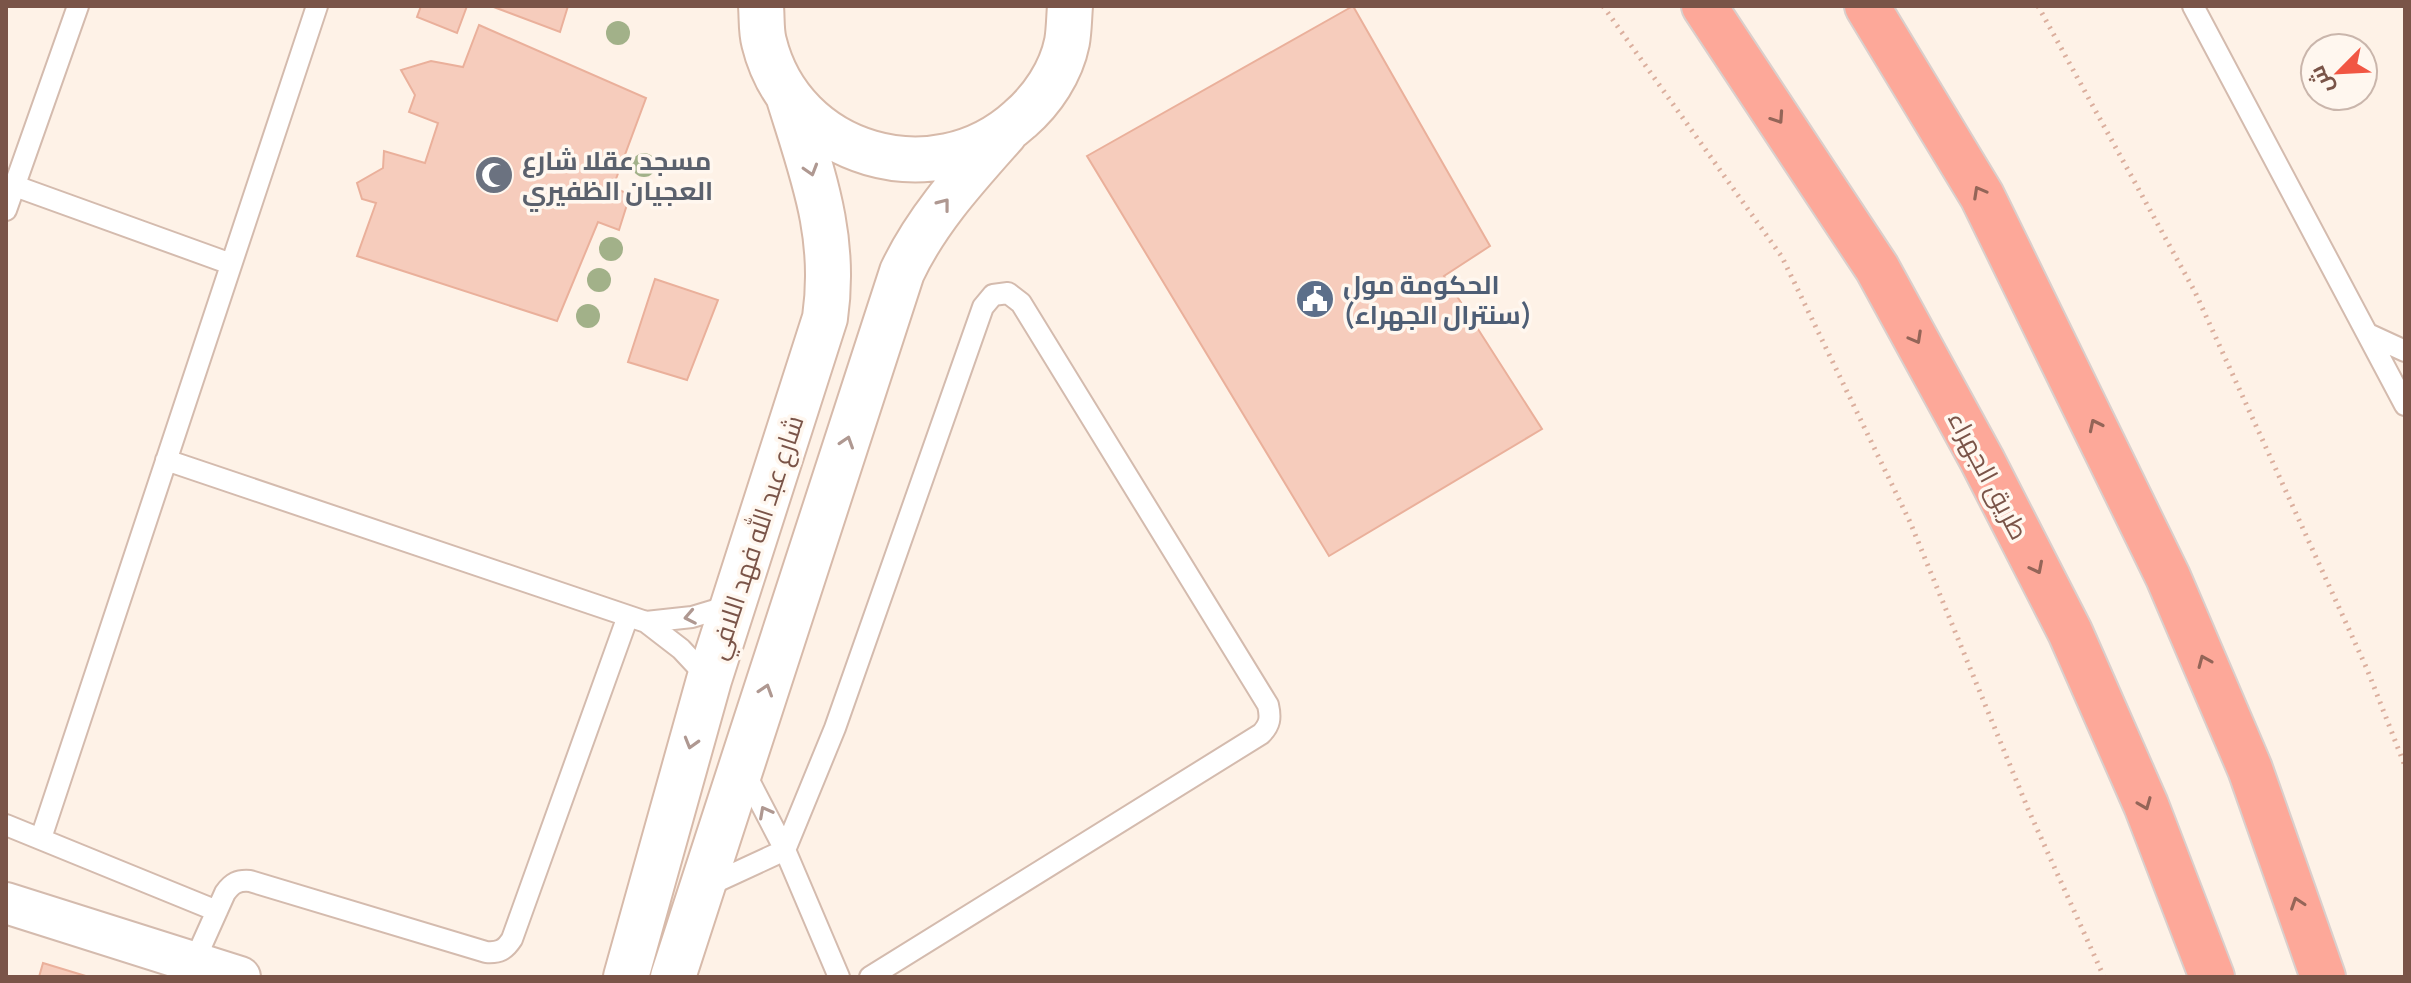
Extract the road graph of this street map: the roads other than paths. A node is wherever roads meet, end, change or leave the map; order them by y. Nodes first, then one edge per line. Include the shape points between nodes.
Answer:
1 (78, 6) edge
2 (317, 6) edge
3 (1091, 6) edge
4 (1694, 6) edge
5 (1704, 6) edge
6 (1867, 6) edge
7 (2193, 6) edge
8 (759, 18) edge
9 (1068, 25) edge
10 (1754, 81) junction
11 (788, 95) junction
12 (1005, 133) junction
13 (15, 186) junction
14 (6, 210) edge
15 (231, 264) junction
16 (2368, 334) junction
17 (2405, 351) edge
18 (2405, 405) edge
19 (166, 460) junction
20 (733, 605) junction
21 (637, 619) junction
22 (709, 680) junction
23 (741, 767) junction
24 (6, 825) edge
25 (41, 838) junction
26 (785, 850) junction
27 (702, 888) junction
28 (6, 903) edge
29 (217, 911) junction
30 (194, 962) junction
31 (240, 977) edge
32 (626, 977) edge
33 (673, 977) edge
34 (839, 977) edge
35 (870, 977) edge
36 (2212, 977) edge
37 (2323, 977) edge

1 - 13 lane
2 - 15 lane
3 - 9 street
4 - 10 street
5 - 10 highway, طريق الجهراء
37 -> 6 highway via 2250,769 2168,577 1982,196
7 - 16 lane
8 - 11 street via 773,69
9 - 12 street via 1053,78 1032,109
10 -> 36 highway, طريق الجهراء via 1877,268 1996,487 2076,646 2146,805
11 - 12 street via 822,130 865,153 913,162 961,155
11 -> 20 street, شارع عبد الله فهد اللافي via 823,211 830,285 825,318
23 -> 12 street via 902,272 943,204
13 - 14 lane
13 - 15 lane
15 - 19 lane
16 - 17 lane
16 - 18 lane
19 - 21 lane
19 - 25 lane
20 -> 21 lane via 692,617
20 - 22 street, شارع عبد الله فهد اللافي
21 - 22 lane via 681,649
21 - 29 lane via 506,948 486,952 250,881 231,885
22 -> 32 street, شارع عبد الله فهد اللافي
26 -> 23 lane
23 - 27 street
24 - 25 lane
25 - 29 lane
26 - 27 lane
26 - 34 lane
26 - 35 lane via 835,728 983,307 993,295 1008,293 1021,303 1268,705 1269,726
27 - 33 street
28 - 30 street
29 - 30 lane
30 - 31 street

